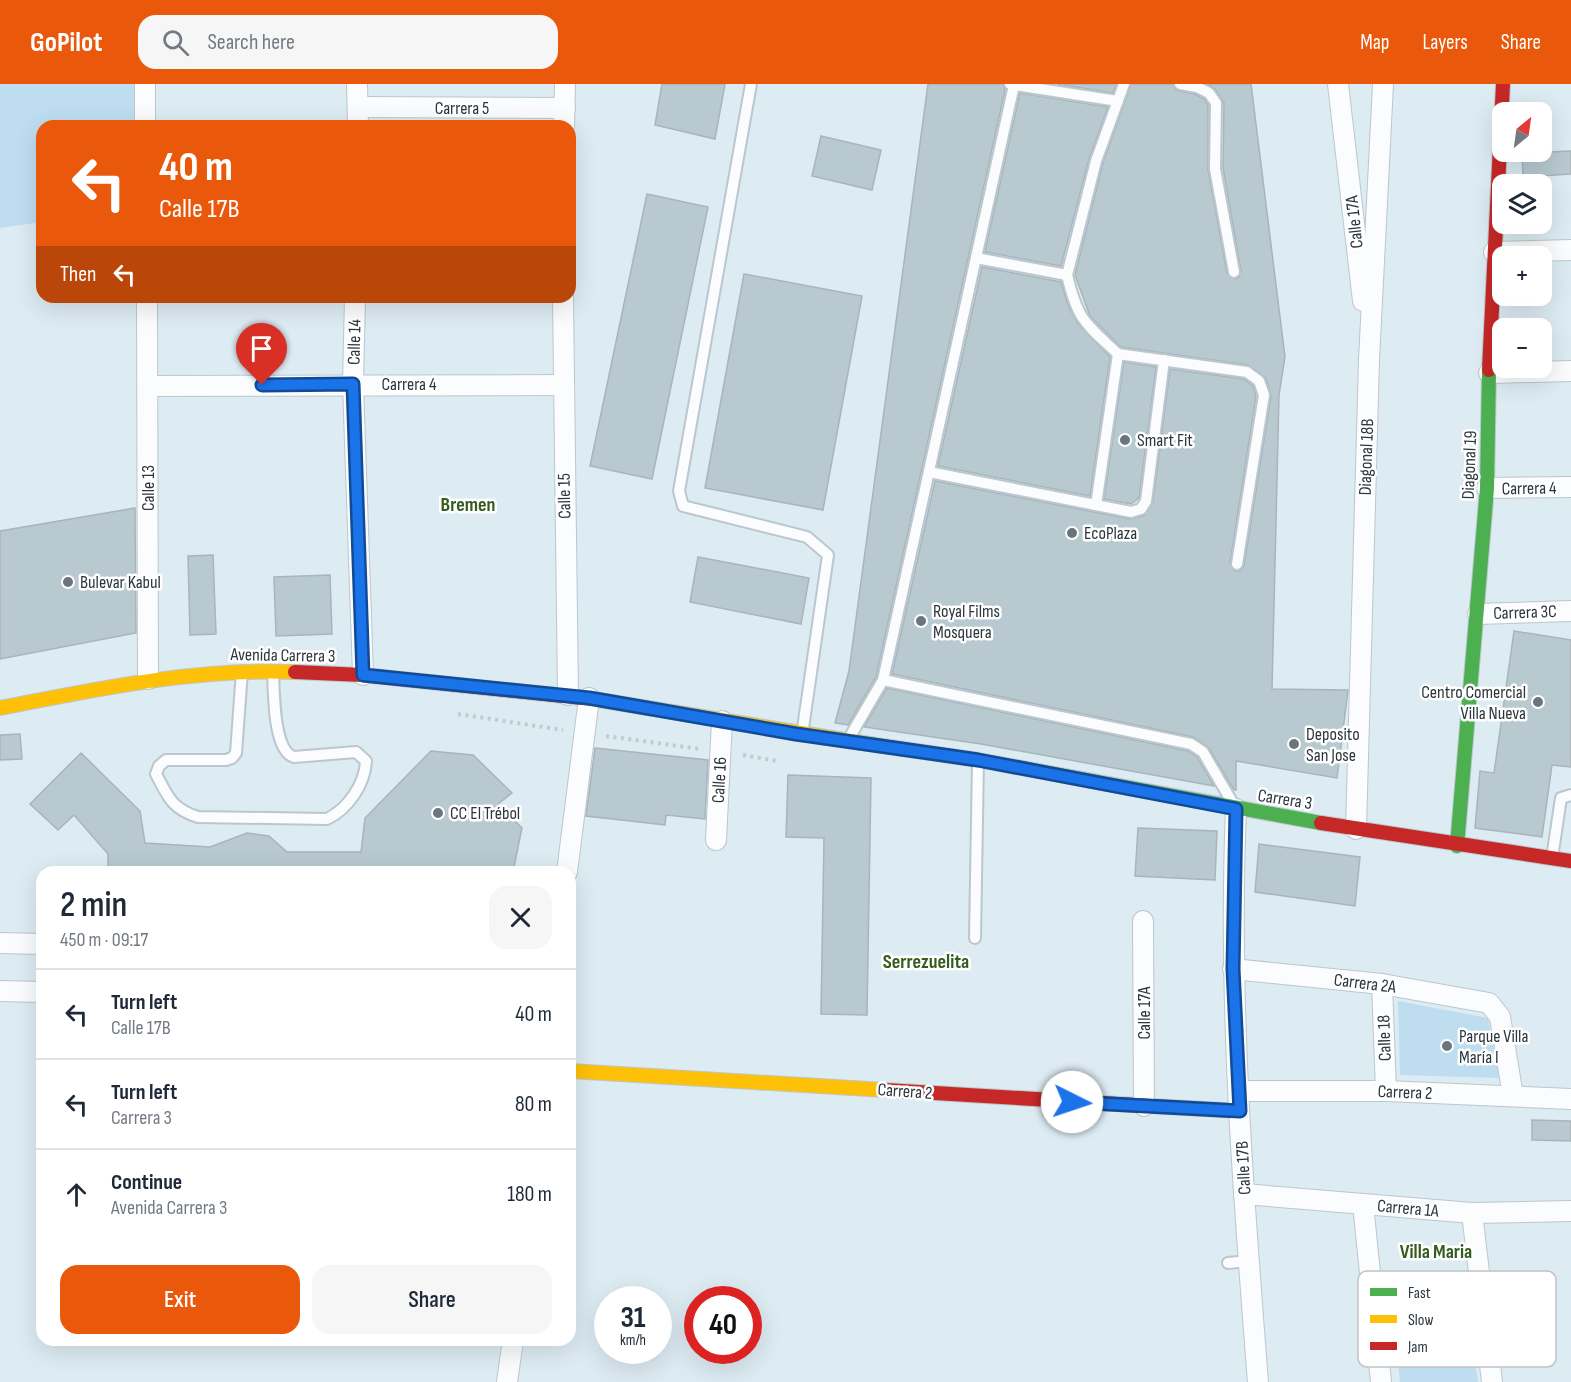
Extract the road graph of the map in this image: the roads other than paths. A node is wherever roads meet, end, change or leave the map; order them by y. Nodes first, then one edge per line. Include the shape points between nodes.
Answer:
1 (145, 84) edge
2 (357, 84) edge
3 (565, 84) edge
4 (750, 84) edge
5 (1012, 84) edge
6 (1124, 84) edge
7 (1180, 84) edge
8 (1338, 84) edge
9 (1383, 84) edge
10 (1503, 84) edge
11 (1198, 86) edge
12 (1118, 101) junction
13 (358, 117) edge
14 (565, 117) edge
15 (145, 120) edge
16 (1494, 246) edge
17 (1552, 250) edge
18 (1571, 250) edge
19 (976, 258) junction
20 (1234, 272) dead end
21 (1067, 275) junction
22 (147, 303) edge
23 (355, 303) edge
24 (563, 303) edge
25 (1492, 306) edge
26 (1118, 354) junction
27 (1164, 360) junction
28 (1369, 360) junction
29 (1571, 371) edge
30 (1490, 373) junction
31 (353, 384) junction
32 (562, 385) junction
33 (149, 386) junction
34 (929, 472) junction
35 (1571, 487) edge
36 (1487, 489) junction
37 (1096, 505) junction
38 (1237, 564) dead end
39 (1571, 611) edge
40 (1478, 614) junction
41 (242, 670) junction
42 (273, 671) junction
43 (363, 675) junction
44 (148, 679) junction
45 (883, 680) junction
46 (568, 694) junction
47 (589, 698) junction
48 (0, 708) edge
49 (722, 721) junction
50 (802, 735) junction
51 (848, 741) junction
52 (978, 760) junction
53 (1571, 795) edge
54 (1236, 809) junction
55 (1356, 829) junction
56 (716, 840) dead end
57 (1457, 846) junction
58 (1552, 859) junction
59 (1571, 861) edge
60 (568, 866) edge
61 (1143, 921) dead end
62 (975, 938) dead end
63 (0, 943) edge
64 (36, 944) edge
65 (1233, 969) junction
66 (1382, 984) junction
67 (0, 991) edge
68 (36, 992) edge
69 (576, 1071) edge
70 (1386, 1091) junction
71 (1513, 1096) junction
72 (1571, 1099) edge
73 (1240, 1101) junction
74 (1144, 1106) junction
75 (1244, 1194) junction
76 (1363, 1204) junction
77 (1571, 1211) edge
78 (1472, 1213) junction
79 (1248, 1261) junction
80 (1228, 1263) dead end
81 (1370, 1271) edge
82 (1479, 1271) edge
83 (512, 1346) edge
84 (1380, 1367) edge
85 (1490, 1367) edge
86 (507, 1382) edge
87 (1258, 1382) edge
88 (1382, 1382) edge
89 (1492, 1382) edge

1 - 15 street
2 - 13 street
3 - 14 street
4 - 50 lane via 679,491 683,506 807,537 828,555
5 - 12 lane
5 - 19 lane
6 - 12 lane
7 - 11 lane
8 - 28 street, Calle 17A
9 - 28 street, Diagonal 18B
10 - 16 main road, Diagonal 19
11 - 20 lane via 1216,103 1215,169
12 - 21 lane via 1096,161
13 - 14 street, Carrera 5
17 - 18 street
19 - 21 lane
19 - 34 lane
21 - 26 lane via 1074,307 1083,322
22 - 33 street, Calle 13
23 - 31 street, Calle 14
24 - 32 street, Calle 15
25 - 30 main road, Diagonal 19
26 - 27 lane
26 - 37 lane
27 - 37 lane via 1146,501 1141,509 1131,512
27 - 38 lane via 1247,372 1259,381 1264,395
28 - 55 street, Diagonal 18B
29 - 30 street
30 - 36 main road, Diagonal 19
31 - 32 street, Carrera 4
31 - 33 street, Carrera 4
31 - 43 street, Calle 14
32 - 46 street, Calle 15
33 - 44 street, Calle 13
34 - 37 lane
34 - 45 lane
35 - 36 street, Carrera 4
36 - 40 main road, Diagonal 19
39 - 40 street, Carrera 3C
40 - 57 main road, Diagonal 19
41 - 42 main road, Avenida Carrera 3
41 - 42 lane via 236,753 226,760 166,760 156,774 171,801 180,812 198,817 327,819 343,811 365,773 366,761 356,752 294,758 287,755 279,735
41 - 44 main road, Avenida Carrera 3
42 - 43 main road, Avenida Carrera 3
43 - 46 main road, Avenida Carrera 3
44 - 48 main road, Avenida Carrera 3
45 - 51 lane
45 - 54 lane via 1191,744 1203,752
46 - 47 main road, Carrera 3
47 - 49 main road, Carrera 3
47 - 60 street
49 - 50 main road, Carrera 3
49 - 56 street, Calle 16
50 - 51 main road, Carrera 3
51 - 52 main road, Carrera 3
52 - 54 main road, Carrera 3
52 - 62 lane
53 - 58 lane via 1561,798
54 - 55 main road, Carrera 3
54 - 65 street, Calle 17B
55 - 57 main road, Carrera 3
57 - 58 main road, Carrera 3
58 - 59 main road, Carrera 3
61 - 74 street, Calle 17A
63 - 64 street
65 - 66 street, Carrera 2A
65 - 73 street, Calle 17B
66 - 70 street, Calle 18
66 - 71 street, Carrera 2A via 1489,1003 1495,1008 1500,1017
67 - 68 street
69 - 74 main road, Carrera 2
70 - 71 street, Carrera 2
70 - 73 street, Carrera 2
71 - 72 street, Carrera 2
73 - 74 main road, Carrera 2
73 - 75 street, Calle 17B
75 - 76 street, Carrera 1A
75 - 79 street, Calle 17B
76 - 78 street, Carrera 1A
76 - 81 street
77 - 78 street, Carrera 1A
78 - 82 street
79 - 80 lane
79 - 87 street, Calle 17B
83 - 86 street
84 - 88 street
85 - 89 street

